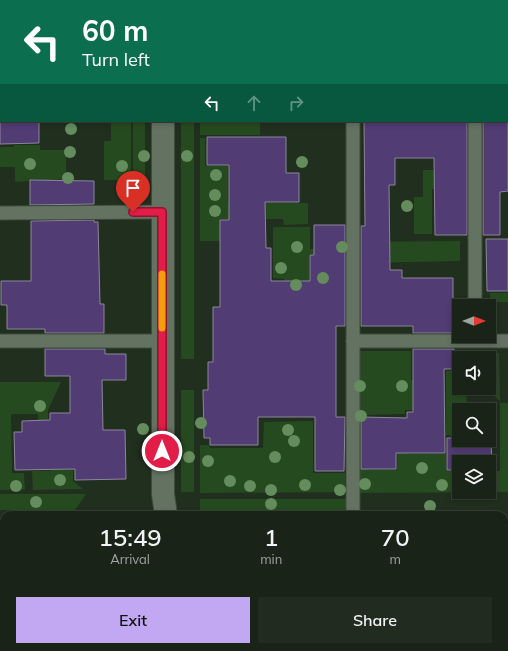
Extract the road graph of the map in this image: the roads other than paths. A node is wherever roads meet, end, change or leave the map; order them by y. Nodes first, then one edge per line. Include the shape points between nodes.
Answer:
1 (162, 122) edge
2 (352, 122) edge
3 (475, 122) edge
4 (162, 212) junction
5 (0, 213) edge
6 (475, 299) edge
7 (452, 339) edge
8 (496, 340) edge
9 (0, 341) edge
10 (162, 341) junction
11 (353, 341) junction
12 (508, 341) edge
13 (165, 511) edge
14 (353, 511) edge

1 - 4 street
2 - 11 lane
3 - 6 lane
4 - 5 lane
4 - 10 street
7 - 11 lane
8 - 12 lane
9 - 10 lane
10 - 13 street via 162,494
11 - 14 lane

